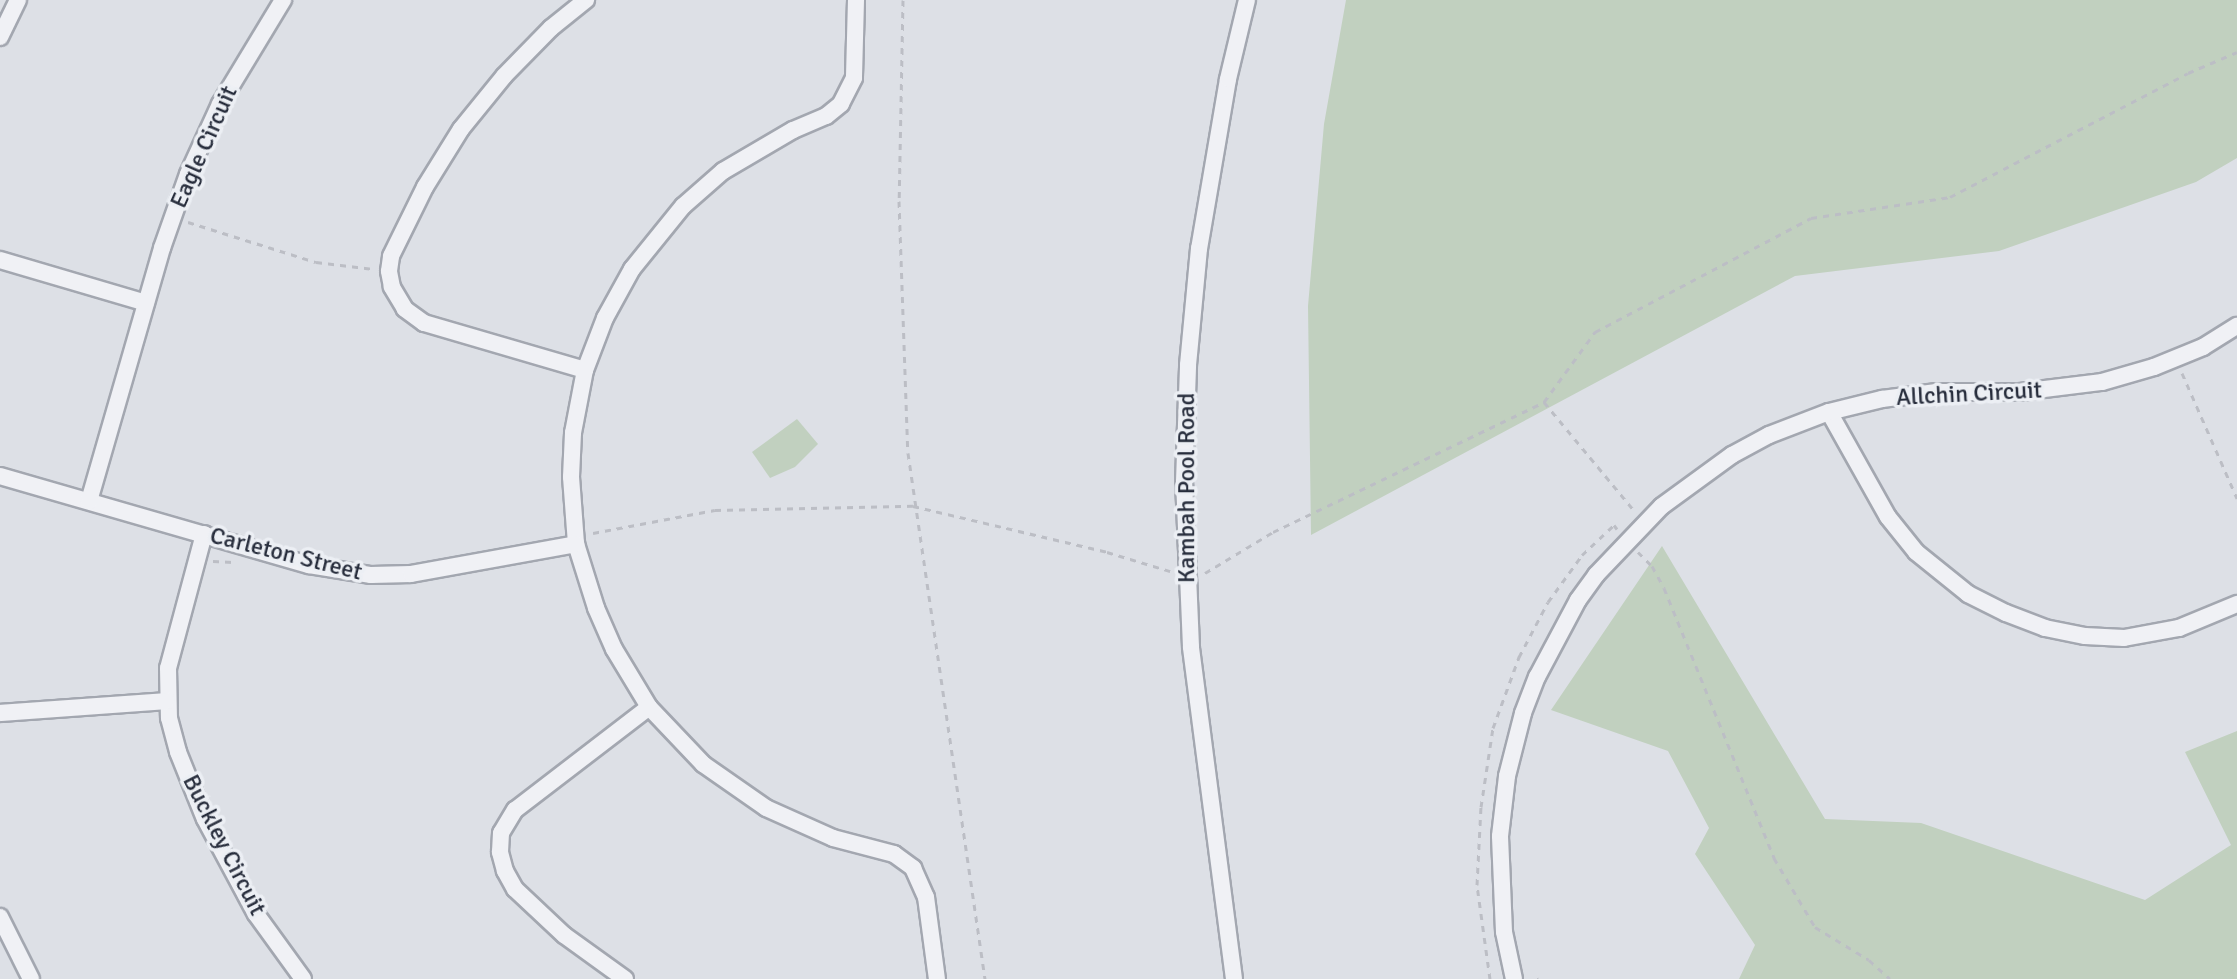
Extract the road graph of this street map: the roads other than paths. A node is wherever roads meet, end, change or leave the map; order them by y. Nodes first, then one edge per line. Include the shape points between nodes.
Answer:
1 (18, 0) edge
2 (283, 0) edge
3 (586, 0) edge
4 (856, 0) edge
5 (1247, 0) edge
6 (0, 37) edge
7 (0, 260) edge
8 (146, 303) junction
9 (2237, 326) edge
10 (585, 370) junction
11 (1829, 412) junction
12 (0, 476) edge
13 (89, 501) junction
14 (204, 534) junction
15 (576, 544) junction
16 (2237, 604) edge
17 (167, 701) junction
18 (649, 707) junction
19 (0, 713) edge
20 (0, 917) edge
21 (31, 979) edge
22 (303, 979) edge
23 (625, 979) edge
24 (937, 979) edge
25 (1234, 979) edge
26 (1514, 979) edge

1 - 6 street
2 - 8 street, Eagle Circuit via 220,104 173,217
3 - 10 street via 504,76 461,129 425,187 391,256 389,271 405,309 424,323
4 - 10 street via 854,78 841,104 746,156 683,206 632,269
5 - 25 street, Kambah Pool Road via 1199,249 1184,482 1191,647
7 - 8 street
8 - 13 street, Eagle Circuit
9 - 11 street, Allchin Circuit via 2154,367 2075,387 1937,392
10 - 15 street via 572,448
11 - 16 street via 1888,517 1916,552 1968,594 2006,613 2058,631 2124,638 2179,628
11 - 26 street, Allchin Circuit via 1769,435 1699,477 1626,541 1563,625 1523,713 1507,776 1500,836 1504,932
12 - 13 street, Carleton Street
13 - 14 street, Carleton Street
14 - 15 street, Carleton Street via 309,565 371,575 411,574
14 - 17 street, Buckley Circuit via 174,636
15 - 18 street via 614,649
17 - 19 street
17 - 22 street, Buckley Circuit via 178,752 205,819 256,914
18 - 23 street via 515,810 501,833 500,852 515,889 564,935
18 - 24 street via 703,764 766,808 833,838 894,854 913,868 926,897
20 - 21 street

